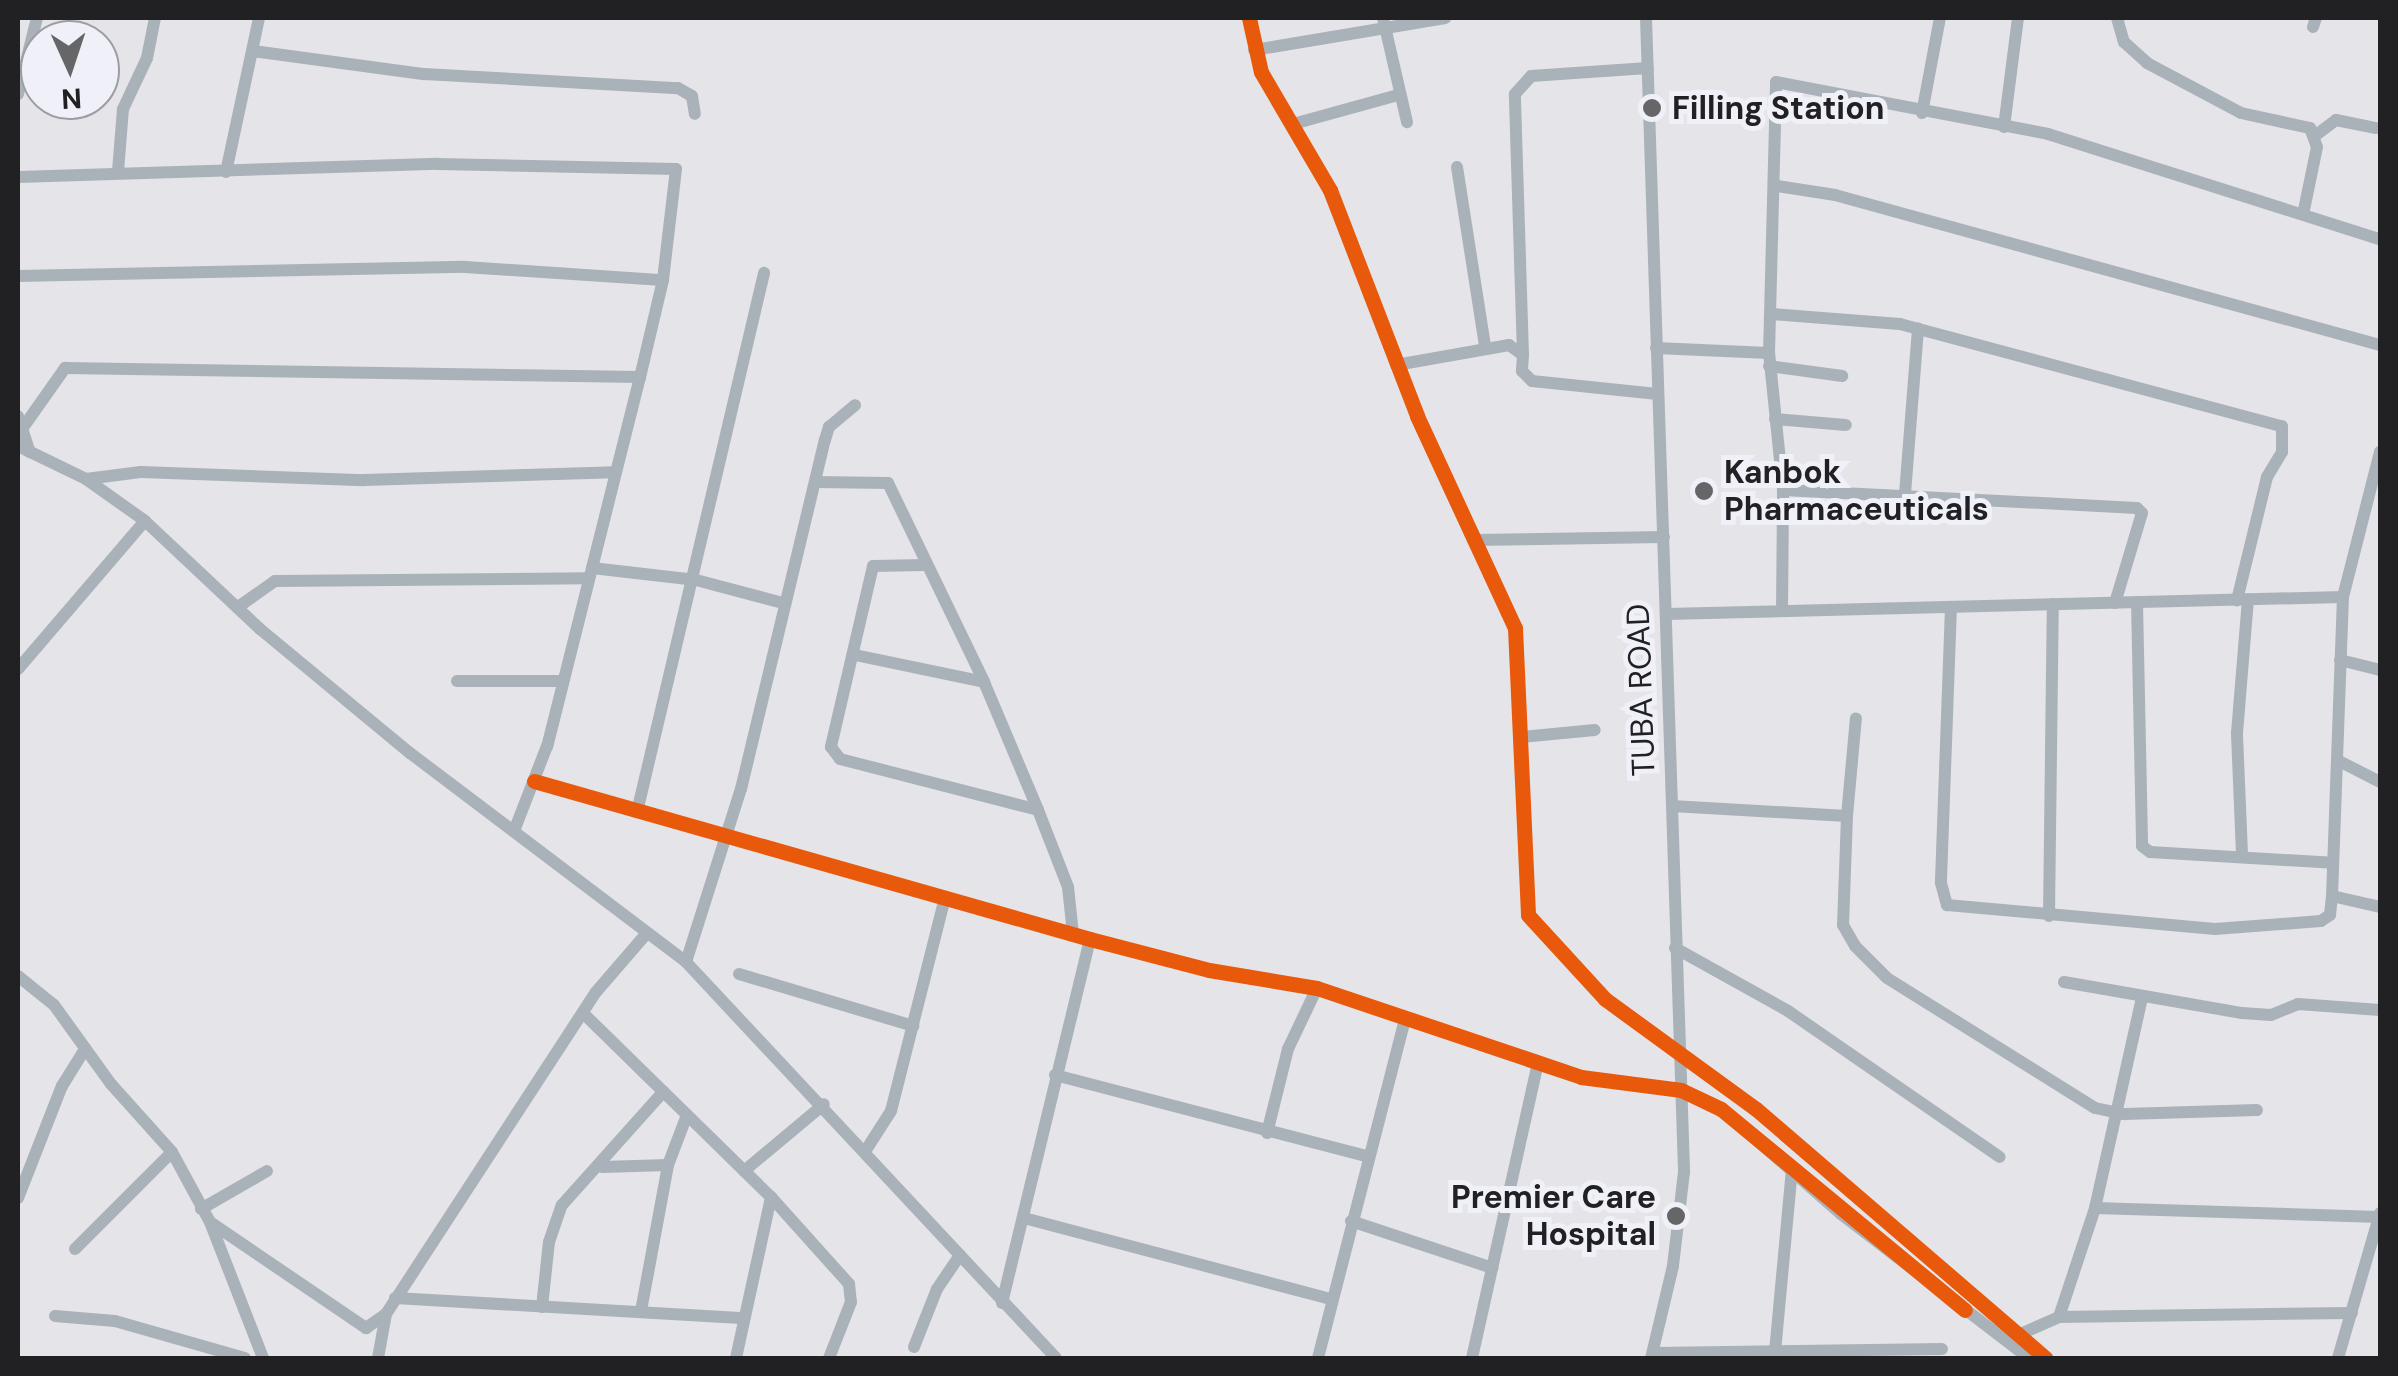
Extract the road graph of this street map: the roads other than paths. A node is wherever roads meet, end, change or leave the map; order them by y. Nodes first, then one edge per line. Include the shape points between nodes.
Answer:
1 (37, 18) edge
2 (155, 18) edge
3 (259, 18) edge
4 (1249, 18) edge
5 (1446, 18) edge
6 (1646, 18) edge
7 (1940, 18) edge
8 (2018, 18) edge
9 (2117, 18) edge
10 (1384, 23) edge
11 (1254, 50) junction
12 (253, 52) junction
13 (1648, 68) junction
14 (18, 94) edge
15 (1398, 95) junction
16 (1922, 112) junction
17 (695, 114) dead end
18 (1407, 122) dead end
19 (1293, 124) junction
20 (2004, 127) junction
21 (2376, 128) dead end
22 (2316, 135) junction
23 (1457, 167) dead end
24 (118, 171) junction
25 (226, 172) junction
26 (18, 177) edge
27 (1777, 186) junction
28 (2304, 210) junction
29 (2380, 239) edge
30 (764, 273) dead end
31 (18, 276) edge
32 (663, 280) junction
33 (1772, 314) junction
34 (1918, 329) junction
35 (1486, 345) junction
36 (2380, 345) edge
37 (1656, 348) junction
38 (1523, 355) junction
39 (1769, 360) junction
40 (1396, 365) junction
41 (1842, 376) dead end
42 (640, 378) junction
43 (1657, 394) junction
44 (855, 405) dead end
45 (1775, 419) junction
46 (20, 422) edge
47 (1846, 426) dead end
48 (24, 449) edge
49 (2379, 452) edge
50 (614, 472) junction
51 (86, 478) junction
52 (816, 482) junction
53 (1783, 490) junction
54 (1905, 494) junction
55 (144, 521) junction
56 (1664, 537) junction
57 (1473, 540) junction
58 (924, 566) junction
59 (591, 573) junction
60 (696, 580) junction
61 (2343, 597) junction
62 (2242, 600) junction
63 (2137, 602) junction
64 (782, 603) junction
65 (2115, 603) junction
66 (2053, 604) junction
67 (1952, 607) junction
68 (238, 608) junction
69 (1782, 611) junction
70 (1666, 614) junction
71 (855, 656) junction
72 (2340, 660) junction
73 (18, 670) edge
74 (2380, 670) edge
75 (457, 680) dead end
76 (562, 681) junction
77 (984, 682) junction
78 (1856, 718) dead end
79 (1595, 730) dead end
80 (1521, 737) junction
81 (2339, 760) junction
82 (534, 781) junction
83 (2380, 782) edge
84 (1672, 806) junction
85 (1038, 810) junction
86 (637, 812) junction
87 (1848, 816) junction
88 (514, 832) junction
89 (727, 834) junction
90 (2242, 854) junction
91 (2333, 863) junction
92 (2332, 896) junction
93 (945, 898) junction
94 (2380, 907) edge
95 (2048, 916) junction
96 (646, 934) junction
97 (1072, 934) junction
98 (1090, 939) junction
99 (1675, 948) junction
100 (686, 962) junction
101 (738, 974) dead end
102 (18, 976) edge
103 (2064, 982) dead end
104 (1318, 988) junction
105 (2142, 998) junction
106 (2380, 1010) edge
107 (584, 1014) junction
108 (1405, 1020) junction
109 (913, 1026) junction
110 (86, 1049) junction
111 (1681, 1056) junction
112 (1538, 1062) junction
113 (1056, 1075) junction
114 (1681, 1090) junction
115 (664, 1092) junction
116 (824, 1104) junction
117 (2257, 1110) dead end
118 (2112, 1113) junction
119 (687, 1115) junction
120 (1267, 1133) junction
121 (866, 1150) junction
122 (172, 1152) junction
123 (1366, 1156) junction
124 (2000, 1157) dead end
125 (668, 1165) junction
126 (602, 1167) junction
127 (1792, 1170) junction
128 (267, 1171) dead end
129 (744, 1171) junction
130 (771, 1197) junction
131 (18, 1198) edge
132 (2095, 1208) junction
133 (201, 1210) junction
134 (2380, 1214) edge
135 (1024, 1218) junction
136 (1351, 1221) junction
137 (210, 1222) junction
138 (75, 1249) dead end
139 (960, 1255) junction
140 (1492, 1268) junction
141 (396, 1298) junction
142 (1331, 1299) junction
143 (1002, 1302) junction
144 (542, 1307) junction
145 (641, 1312) junction
146 (2352, 1313) junction
147 (386, 1314) junction
148 (54, 1316) dead end
149 (2059, 1316) junction
150 (744, 1318) junction
151 (2018, 1335) junction
152 (914, 1347) dead end
153 (1942, 1350) dead end
154 (1776, 1352) junction
155 (1652, 1356) edge
156 (246, 1358) edge
157 (264, 1358) edge
158 (378, 1358) edge
159 (736, 1358) edge
160 (828, 1358) edge
161 (1056, 1358) edge
162 (1318, 1358) edge
163 (1472, 1358) edge
164 (2029, 1358) edge
165 (2046, 1358) edge
166 (2338, 1358) edge

1 - 14 street
2 - 24 street via 123,109
3 - 12 street
4 - 11 street
5 - 10 street
6 - 13 street, TUBA ROAD
7 - 16 street
8 - 20 street
9 - 22 street via 2124,42 2147,63 2241,113 2295,123
10 - 11 street
10 - 15 street
11 - 19 street
12 - 17 street via 424,74 678,88 692,96
12 - 25 street
13 - 37 street, TUBA ROAD
13 - 38 street via 1531,76 1515,94
15 - 18 street
15 - 19 street
16 - 20 street
16 - 27 street via 1776,82 1771,103
19 - 40 street via 1330,190
20 - 28 street
21 - 22 street via 2336,120
22 - 28 street
23 - 35 street
24 - 25 street
24 - 26 street
25 - 32 street via 438,164 676,169
27 - 33 street
27 - 36 street via 1835,194
28 - 29 street
30 - 60 street
31 - 32 street via 432,266 616,272
32 - 42 street
33 - 34 street
33 - 39 street
34 - 54 street
34 - 62 street via 2282,426 2285,440 2267,476
35 - 38 street via 1518,348
35 - 40 street
37 - 39 street
37 - 43 street, TUBA ROAD
38 - 43 street via 1522,370 1532,381
39 - 41 street
39 - 45 street
40 - 57 street
42 - 46 street via 66,368
42 - 50 street
43 - 56 street, TUBA ROAD
44 - 52 street via 829,427
45 - 47 street
45 - 53 street
46 - 48 street
48 - 51 street
49 - 61 street
50 - 51 street via 364,480 141,472
50 - 59 street
51 - 55 street
52 - 58 street via 888,483
52 - 64 street
53 - 54 street
53 - 69 street
54 - 65 street via 2137,508 2142,513
55 - 68 street
55 - 73 street
56 - 57 street
56 - 70 street, TUBA ROAD
57 - 80 street via 1514,628
58 - 71 street via 873,566
58 - 77 street
59 - 60 street
59 - 68 street via 275,581
59 - 76 street
60 - 64 street
60 - 86 street
61 - 62 street
61 - 72 street
62 - 63 street
62 - 90 street
63 - 65 street
63 - 90 street via 2142,846 2150,852
64 - 89 street
65 - 66 street
66 - 67 street
66 - 95 street
67 - 69 street
67 - 95 street via 1942,897 1947,905
68 - 88 street
69 - 70 street
70 - 84 street, TUBA ROAD
71 - 77 street
71 - 85 street via 831,747 840,759
72 - 74 street
72 - 81 street
75 - 76 street
76 - 82 street
77 - 85 street
78 - 87 street
79 - 80 street
80 - 111 street via 1528,915 1580,978
81 - 83 street
81 - 91 street
82 - 86 street
82 - 88 street
84 - 87 street
84 - 99 street, TUBA ROAD
85 - 97 street via 1068,887
86 - 89 street
87 - 118 street via 1843,925 1854,946 1887,978 2022,1057 2072,1096
88 - 96 street
89 - 93 street
89 - 100 street
90 - 91 street
91 - 92 street
92 - 94 street
92 - 95 street via 2330,914 2269,928
93 - 97 street
93 - 109 street
96 - 100 street
96 - 107 street
97 - 98 street
98 - 104 street
98 - 113 street
99 - 111 street, TUBA ROAD
99 - 124 street via 1788,1010
100 - 116 street
101 - 109 street
102 - 110 street via 54,1005
103 - 105 street
104 - 108 street
104 - 120 street via 1288,1049
105 - 106 street via 2270,1015 2298,1004
105 - 118 street
107 - 115 street
107 - 141 street
108 - 112 street
108 - 123 street
109 - 121 street via 891,1111
110 - 122 street
110 - 131 street via 62,1086
111 - 114 street, TUBA ROAD
111 - 151 street via 1756,1108
112 - 114 street via 1612,1085
112 - 140 street
113 - 120 street
113 - 135 street
114 - 127 street via 1721,1110
114 - 155 street, TUBA ROAD via 1680,1220
115 - 119 street
115 - 126 street
116 - 121 street
116 - 129 street
117 - 118 street
118 - 132 street
119 - 125 street
119 - 129 street
120 - 123 street
121 - 139 street
122 - 133 street
122 - 138 street
123 - 136 street
125 - 126 street
125 - 145 street
126 - 144 street via 562,1205 549,1242
127 - 154 street
127 - 164 street
128 - 133 street
129 - 130 street
130 - 150 street
130 - 160 street via 853,1292
132 - 134 street
132 - 149 street
133 - 137 street
134 - 146 street
135 - 142 street
135 - 143 street
136 - 140 street
136 - 142 street
137 - 147 street via 359,1328
137 - 157 street
139 - 143 street
139 - 152 street via 937,1288
140 - 163 street
141 - 144 street
141 - 147 street
142 - 162 street
143 - 161 street
144 - 145 street
145 - 150 street
146 - 149 street
146 - 166 street
147 - 158 street
148 - 156 street via 115,1321
149 - 151 street
150 - 159 street
151 - 165 street
153 - 154 street
154 - 155 street

